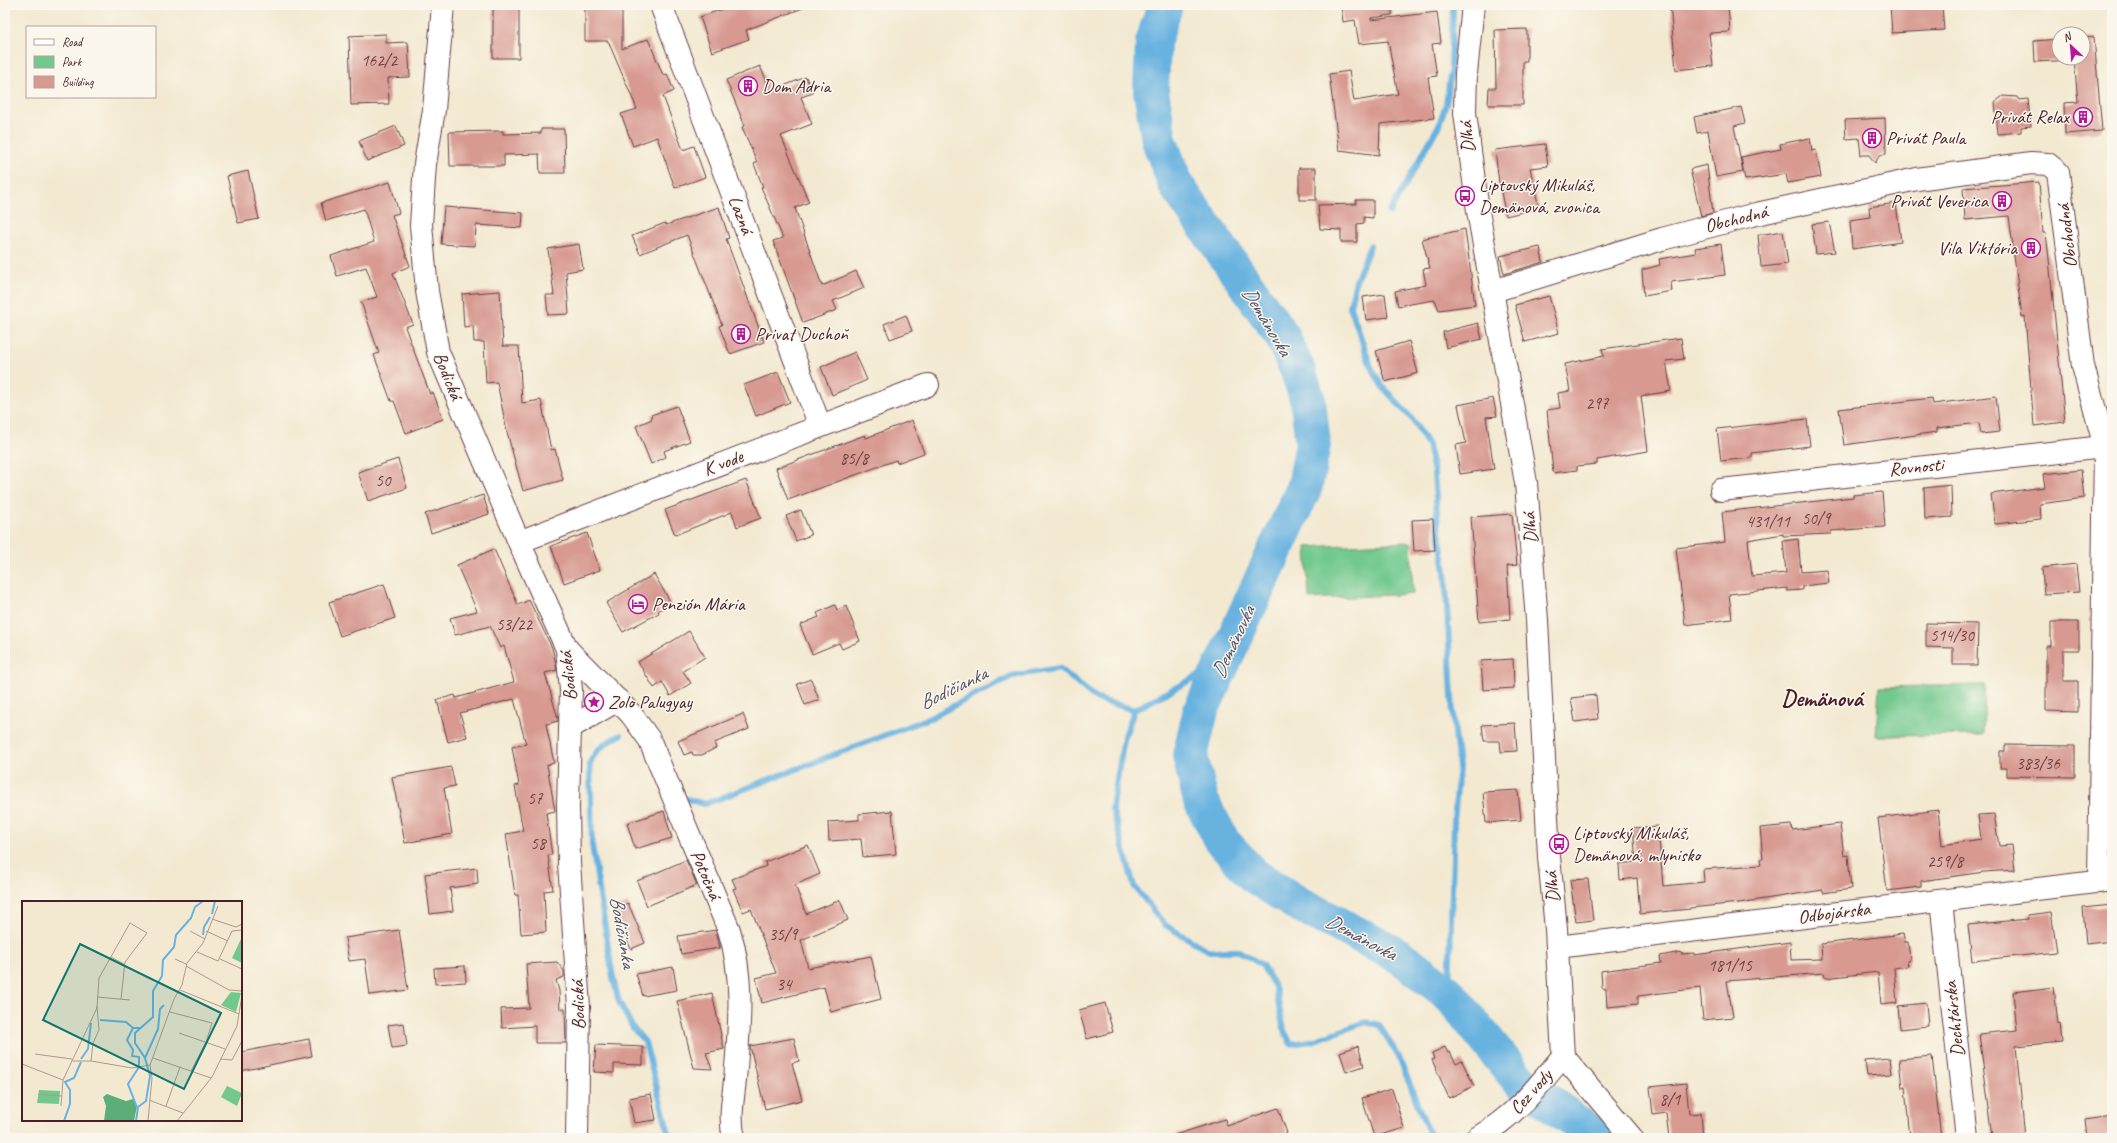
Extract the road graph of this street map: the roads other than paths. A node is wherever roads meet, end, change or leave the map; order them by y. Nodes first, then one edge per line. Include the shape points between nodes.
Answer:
1 (443, 5) edge
2 (661, 5) edge
3 (1473, 5) edge
4 (1493, 292) junction
5 (928, 385) dead end
6 (820, 426) junction
7 (2109, 446) edge
8 (1721, 490) dead end
9 (519, 542) junction
10 (567, 649) junction
11 (618, 700) junction
12 (571, 727) junction
13 (2106, 881) edge
14 (1941, 901) junction
15 (1557, 947) junction
16 (1563, 1056) junction
17 (577, 1138) edge
18 (734, 1138) edge
19 (1477, 1138) edge
20 (1632, 1138) edge
21 (1967, 1138) edge

1 - 9 street, Bodická via 434,110 425,164 422,225 427,291 438,352
2 - 6 street, Lazná
3 - 4 street, Dlhá via 1465,113 1474,191
4 - 7 street, Obchodná via 1689,231 1838,195 1917,179 2031,163 2048,164 2058,172 2060,179 2083,366
4 - 15 street, Dlhá via 1526,483
5 - 6 street, K vode
6 - 9 street, K vode
7 - 8 street, Rovnosti
7 - 13 street, Obchodná
9 - 10 street, Bodická
10 - 11 street, Potočná
10 - 12 street, Bodická via 571,673
11 - 12 street, Bodická
11 - 18 street, Potočná via 649,739 733,943 739,972 740,996 731,1125
12 - 17 street, Bodická via 568,806 569,863 579,1007
13 - 14 street, Odbojárska
14 - 15 street, Odbojárska
14 - 21 street, Dechtárska
15 - 16 street, Dlhá
16 - 19 street, Cez vody via 1505,1121
16 - 20 street

